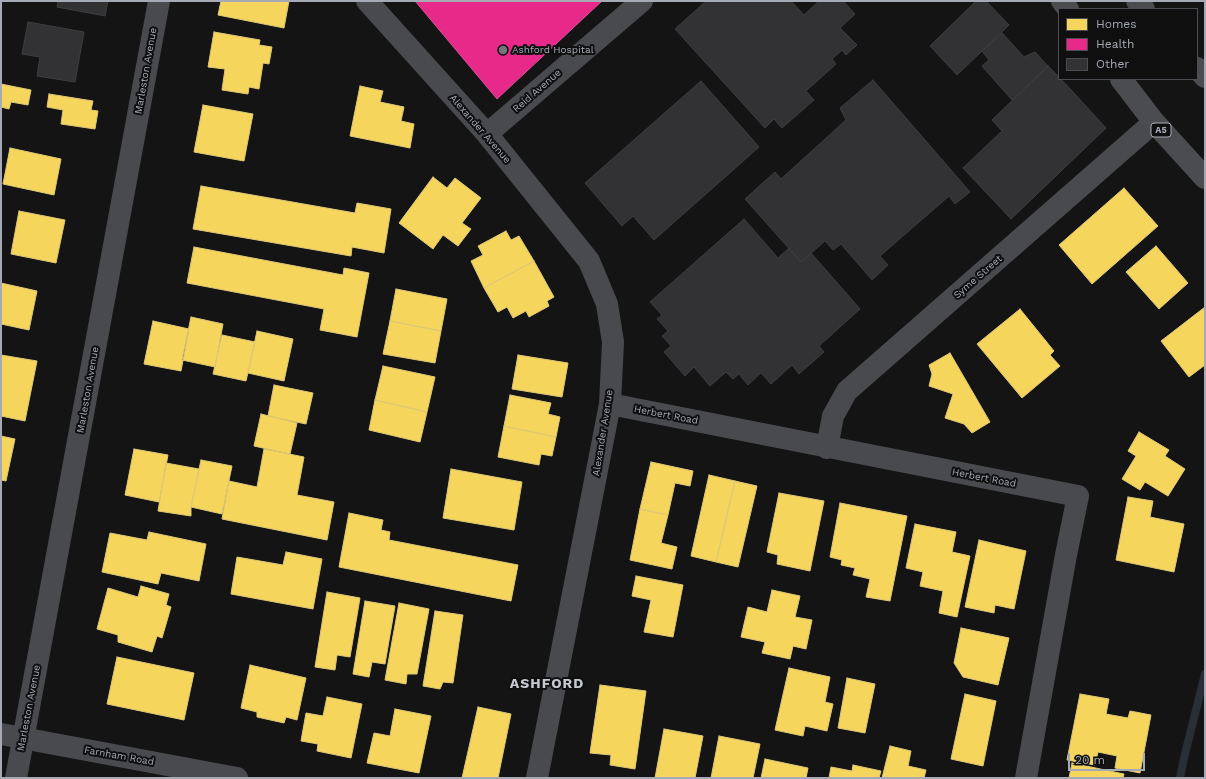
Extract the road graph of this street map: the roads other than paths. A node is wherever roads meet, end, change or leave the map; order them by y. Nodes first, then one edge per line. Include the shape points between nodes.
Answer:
1 (159, 1) edge
2 (367, 1) edge
3 (642, 1) edge
4 (1198, 69) edge
5 (1205, 77) edge
6 (1122, 80) edge
7 (1154, 122) junction
8 (487, 134) junction
9 (1205, 178) edge
10 (610, 404) junction
11 (827, 448) junction
12 (1, 734) edge
13 (24, 738) junction
14 (16, 778) edge
15 (237, 778) edge
16 (537, 778) edge
17 (1026, 778) edge

1 - 13 street, Marleston Avenue
2 - 8 street, Alexander Avenue
3 - 8 street, Reid Avenue
4 - 5 highway
6 - 7 highway, A5
7 - 9 highway, A5
7 - 11 street, Syme Street via 847,391 833,416
8 - 10 street, Alexander Avenue via 589,261 607,304 613,342
10 - 11 street, Herbert Road
10 - 16 street, Alexander Avenue
11 - 17 street, Herbert Road via 1078,496
12 - 13 street, Farnham Road
13 - 14 street, Marleston Avenue
13 - 15 street, Farnham Road

